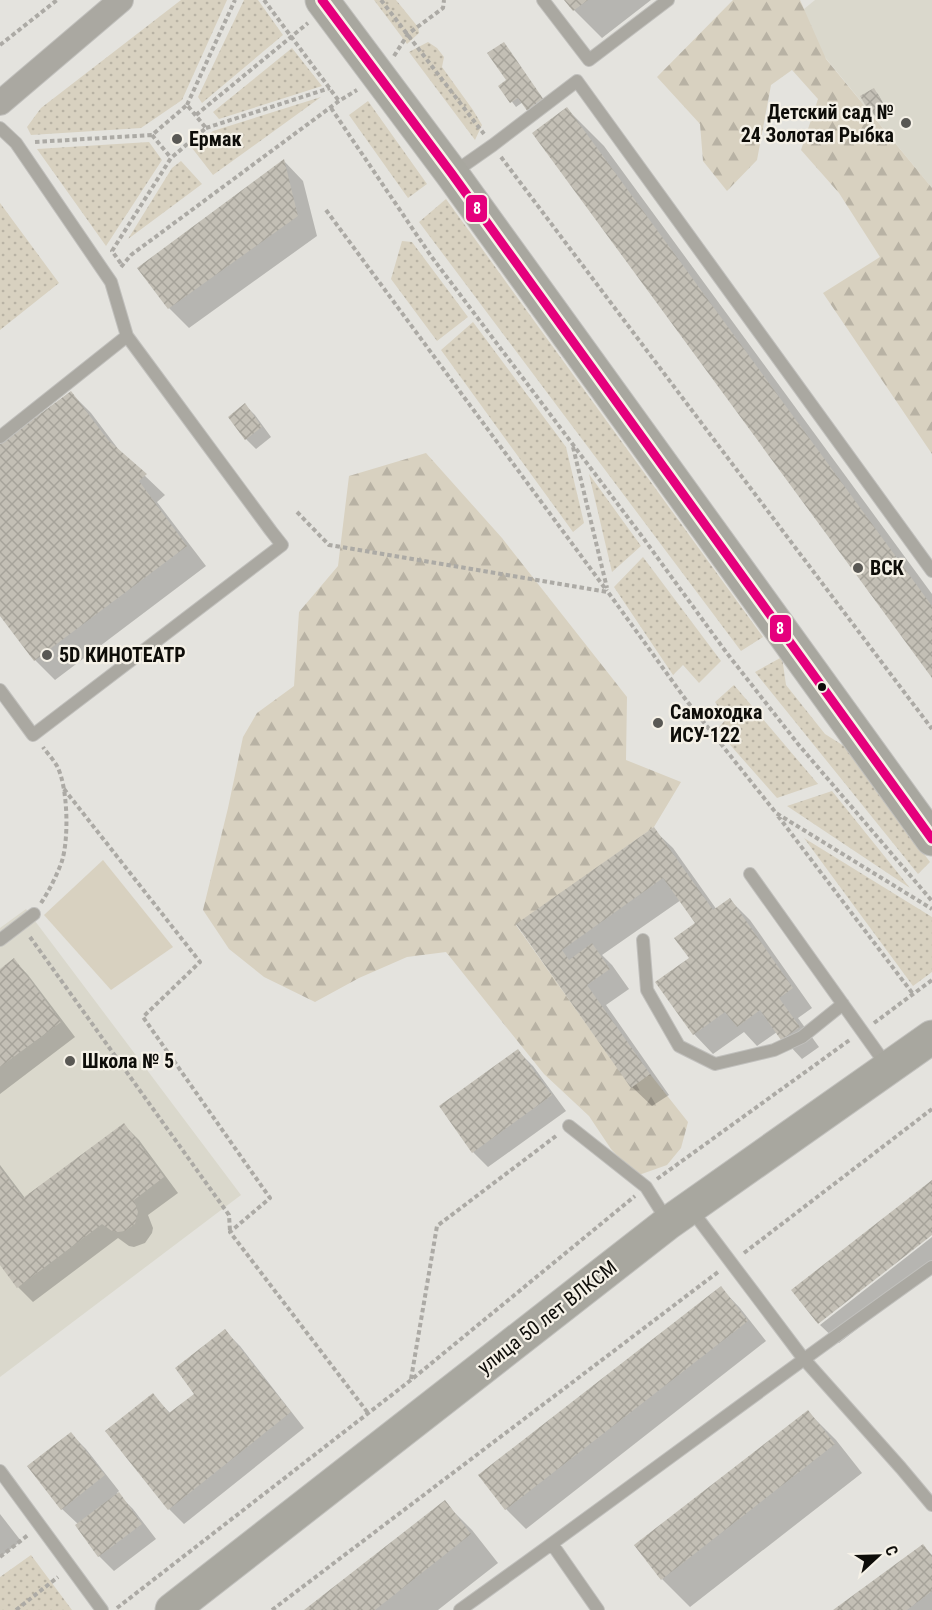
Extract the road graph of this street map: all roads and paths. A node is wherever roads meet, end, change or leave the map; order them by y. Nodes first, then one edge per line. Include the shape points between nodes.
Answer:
1 (57, 0) edge
2 (121, 0) edge
3 (235, 0) edge
4 (264, 0) edge
5 (381, 0) edge
6 (444, 0) edge
7 (543, 0) edge
8 (668, 0) edge
9 (325, 3) edge
10 (408, 34) junction
11 (292, 36) junction
12 (0, 45) edge
13 (380, 77) junction
14 (330, 88) junction
15 (339, 101) junction
16 (0, 103) edge
17 (187, 105) junction
18 (331, 108) junction
19 (196, 116) junction
20 (0, 128) edge
21 (206, 128) junction
22 (152, 135) junction
23 (16, 143) junction
24 (493, 146) junction
25 (171, 158) junction
26 (452, 174) junction
27 (326, 210) dead end
28 (122, 265) junction
29 (111, 282) junction
30 (127, 336) junction
31 (0, 437) edge
32 (572, 444) junction
33 (297, 512) dead end
34 (932, 572) edge
35 (608, 592) junction
36 (0, 690) edge
37 (932, 729) edge
38 (33, 735) junction
39 (64, 789) junction
40 (776, 813) junction
41 (932, 839) edge
42 (750, 874) dead end
43 (932, 901) edge
44 (932, 909) edge
45 (34, 914) joint
46 (21, 924) junction
47 (0, 940) edge
48 (642, 940) dead end
49 (932, 980) edge
50 (913, 994) junction
51 (843, 1004) junction
52 (862, 1031) junction
53 (932, 1037) edge
54 (888, 1068) junction
55 (932, 1109) edge
56 (569, 1126) joint
57 (646, 1187) junction
58 (679, 1215) junction
59 (230, 1232) junction
60 (743, 1253) dead end
61 (724, 1267) dead end
62 (932, 1267) edge
63 (804, 1358) junction
64 (411, 1380) junction
65 (368, 1413) junction
66 (0, 1471) edge
67 (932, 1505) edge
68 (40, 1526) junction
69 (552, 1544) junction
70 (0, 1557) edge
71 (71, 1567) junction
72 (188, 1602) edge
73 (16, 1610) edge
74 (102, 1610) edge
75 (114, 1610) edge
76 (272, 1610) edge
77 (460, 1610) edge
78 (598, 1610) edge

1 - 12 path
2 - 16 street
3 - 17 path
4 - 11 path
5 - 10 path
6 - 10 path via 443,8
7 - 8 lane via 589,60
9 - 11 path
9 - 13 street
10 - 24 path
11 - 14 path
11 - 19 path
13 - 15 path
13 - 26 street
14 - 15 path
14 - 21 path
15 - 18 path
17 - 19 path
17 - 22 path
18 - 28 path
18 - 32 path via 431,256
19 - 21 path
20 - 23 lane
21 - 25 path
22 - 23 path
22 - 25 path
23 - 29 lane
24 - 26 lane
24 - 34 lane via 578,81
24 - 37 path
25 - 28 path via 112,250
26 - 41 street
27 - 35 path
28 - 29 path
29 - 30 lane
30 - 31 lane
30 - 38 lane via 282,545
32 - 35 path
32 - 43 path via 733,662
33 - 35 path via 329,545
35 - 40 path via 686,700
36 - 38 lane
38 - 39 path via 57,766
39 - 45 path via 66,838 62,861
39 - 59 path via 200,962 143,1017 270,1198
40 - 44 path
40 - 50 path
42 - 51 lane
45 - 46 lane
46 - 47 lane
46 - 59 path via 229,1215
48 - 51 lane via 647,990 679,1046 715,1064 774,1050 802,1037
49 - 50 path
50 - 52 path
51 - 52 lane
52 - 54 lane
52 - 57 path
53 - 54 street, улица 50 лет ВЛКСМ
54 - 58 street, улица 50 лет ВЛКСМ
55 - 60 path
56 - 57 lane
56 - 64 path via 437,1226
57 - 58 lane
57 - 64 path
58 - 63 lane
58 - 72 street, улица 50 лет ВЛКСМ
59 - 65 path
61 - 76 path
62 - 63 lane
63 - 67 lane
63 - 69 lane
64 - 65 path
65 - 75 path
66 - 68 lane
68 - 70 path
68 - 71 lane
69 - 77 lane
69 - 78 lane
71 - 73 path
71 - 74 lane

